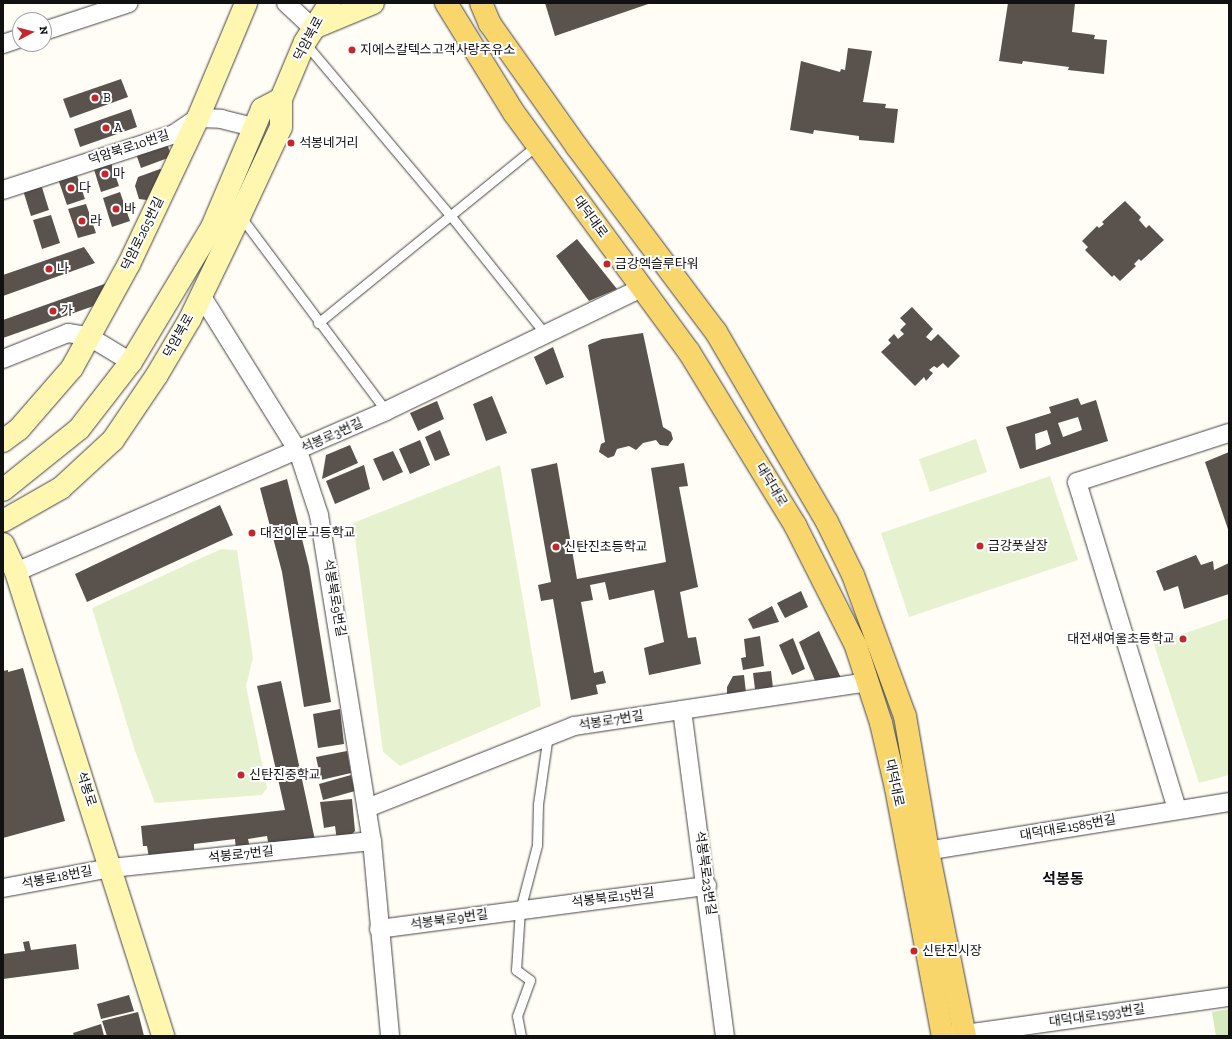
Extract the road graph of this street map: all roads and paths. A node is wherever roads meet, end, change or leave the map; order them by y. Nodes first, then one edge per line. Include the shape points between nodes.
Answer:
1 (129, 3) edge
2 (246, 3) edge
3 (286, 3) edge
4 (330, 3) edge
5 (373, 3) edge
6 (446, 3) edge
7 (481, 3) edge
8 (52, 27) edge
9 (309, 35) junction
10 (281, 99) junction
11 (198, 118) junction
12 (254, 127) junction
13 (537, 144) junction
14 (3, 190) edge
15 (240, 215) junction
16 (450, 215) junction
17 (642, 288) junction
18 (201, 295) junction
19 (318, 323) junction
20 (546, 335) junction
21 (88, 336) junction
22 (3, 359) edge
23 (131, 362) junction
24 (386, 411) junction
25 (1229, 433) edge
26 (3, 441) edge
27 (298, 451) junction
28 (3, 490) edge
29 (3, 521) edge
30 (3, 544) edge
31 (16, 572) junction
32 (868, 682) junction
33 (682, 710) junction
34 (548, 735) junction
35 (1229, 802) edge
36 (367, 808) junction
37 (1177, 809) junction
38 (372, 841) junction
39 (918, 853) junction
40 (111, 868) junction
41 (707, 886) junction
42 (3, 888) edge
43 (520, 910) junction
44 (379, 929) junction
45 (1229, 997) edge
46 (163, 1036) edge
47 (390, 1036) edge
48 (521, 1036) edge
49 (725, 1036) edge
50 (956, 1036) edge

1 - 8 street
2 - 11 street, 덕암로265번길
3 - 9 street
4 - 9 street, 덕암북로
5 - 9 street
6 - 13 main road, 대덕대로 via 514,113
7 - 39 main road, 대덕대로 via 490,24 577,147 716,332 827,522 853,575 905,716
9 - 10 street, 덕암북로
9 - 16 lane
10 - 12 street, 덕암북로 via 262,109
10 - 15 street, 덕암북로 via 280,127
11 - 12 street via 221,119
11 - 14 street, 덕암북로10번길 via 174,134
11 - 21 street, 덕암로265번길 via 129,264
12 - 23 street, 덕암북로 via 212,227
13 - 16 lane
13 - 17 main road, 대덕대로
15 - 18 street, 덕암북로
15 - 19 lane
16 - 19 lane
16 - 20 lane
17 - 20 street, 석봉로3번길
17 - 32 main road, 대덕대로 via 689,352 795,525 856,646
18 - 27 street, 석봉북로9번길
18 - 29 street, 덕암북로 via 157,376 113,440 61,488
19 - 24 lane
20 - 24 street, 석봉로3번길
21 - 22 street via 68,333
21 - 23 street
21 - 26 street, 덕암로265번길 via 72,368 20,429
23 - 28 street, 덕암북로 via 79,429
24 - 27 street, 석봉로3번길
25 - 37 street via 1077,482
27 - 31 street, 석봉로3번길
27 - 36 street, 석봉북로9번길 via 319,515
30 - 31 street, 석봉로
31 - 40 street, 석봉로
32 - 33 street, 석봉로7번길
32 - 39 main road, 대덕대로 via 896,788
33 - 34 street, 석봉로7번길 via 574,726
33 - 41 street, 석봉북로23번길
34 - 36 street, 석봉로7번길
34 - 43 lane via 538,804 537,845
35 - 37 street, 대덕대로1585번길
36 - 38 street, 석봉북로9번길
37 - 39 street, 대덕대로1585번길
38 - 40 street, 석봉로7번길
38 - 44 street, 석봉북로9번길
39 - 50 main road, 대덕대로
40 - 42 street, 석봉로18번길
40 - 46 street, 석봉로
41 - 43 street, 석봉북로15번길
41 - 49 street, 석봉북로23번길
43 - 44 street, 석봉북로9번길
43 - 48 lane via 516,970 530,980 517,1016
44 - 47 street, 석봉북로9번길
45 - 50 street, 대덕대로1593번길

